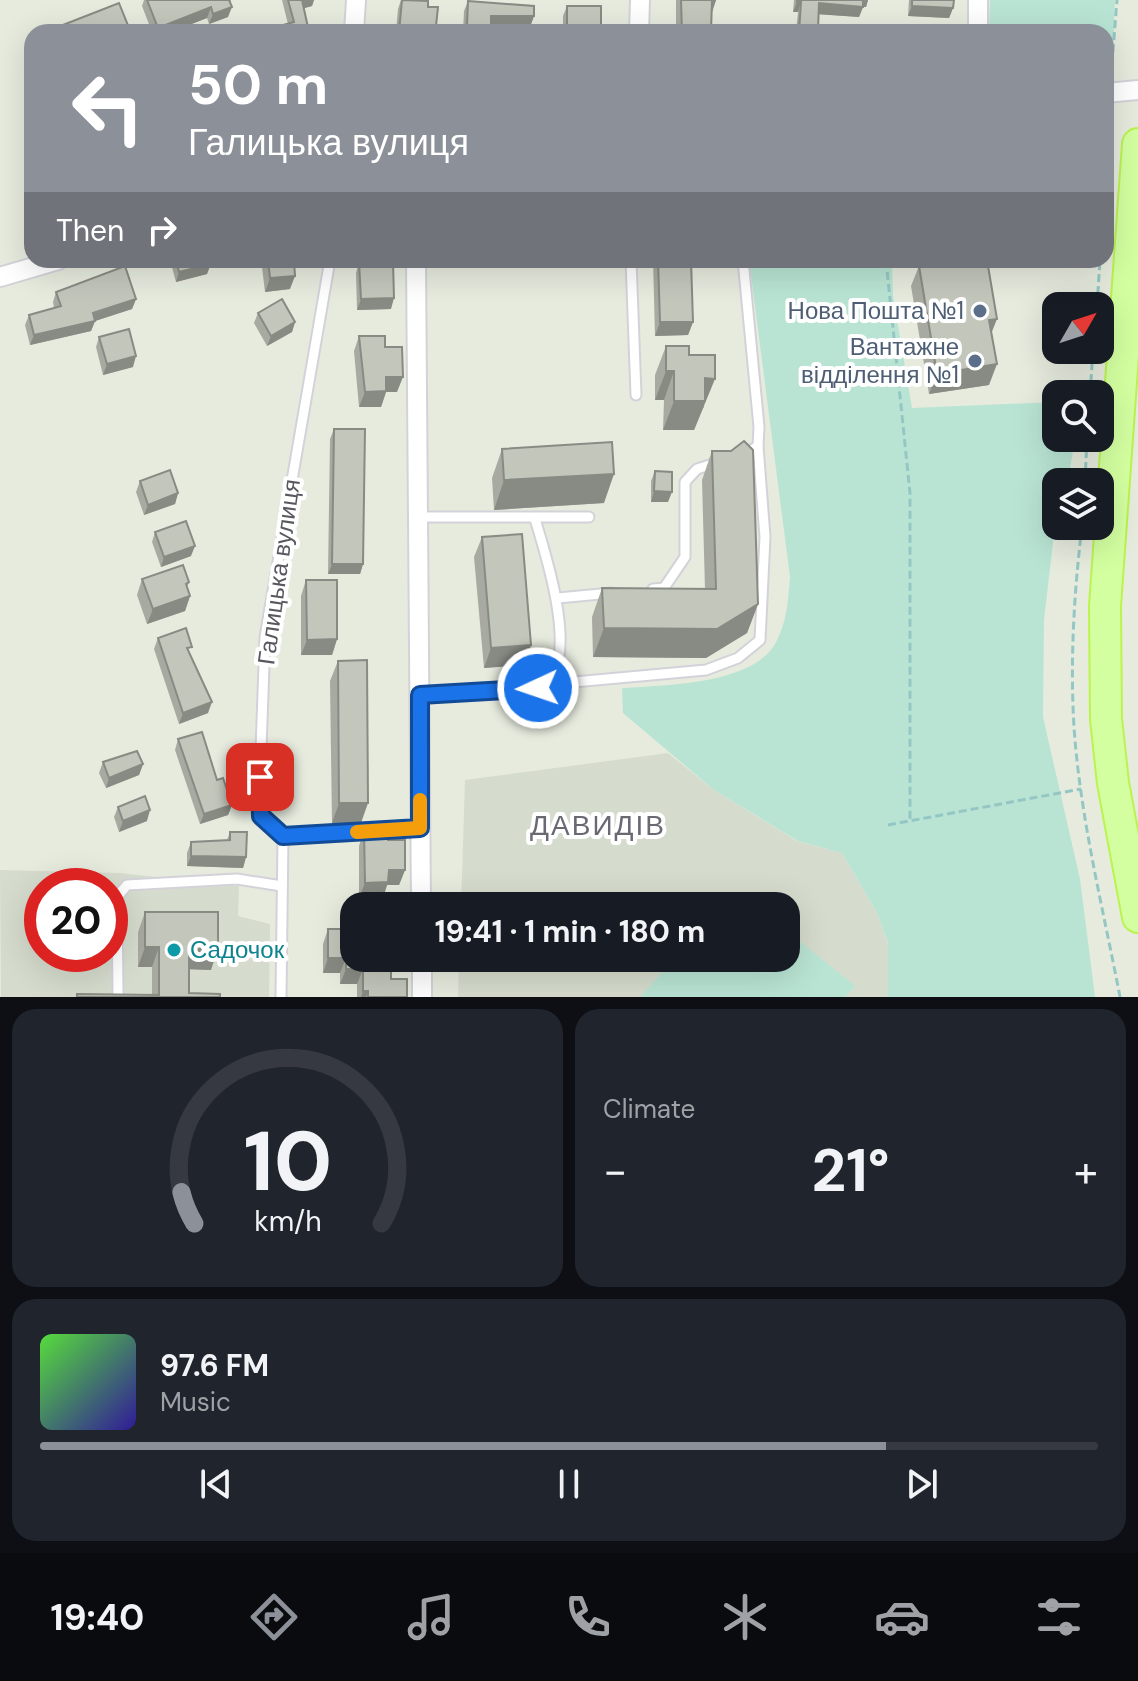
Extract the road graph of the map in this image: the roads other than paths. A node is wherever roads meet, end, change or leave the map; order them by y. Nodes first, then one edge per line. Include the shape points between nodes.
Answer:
1 (356, 0) edge
2 (640, 0) edge
3 (978, 0) edge
4 (354, 24) edge
5 (639, 24) edge
6 (978, 24) edge
7 (1138, 90) edge
8 (1114, 92) edge
9 (1138, 144) edge
10 (31, 268) edge
11 (329, 268) edge
12 (416, 268) edge
13 (631, 268) edge
14 (744, 268) edge
15 (0, 277) edge
16 (636, 395) dead end
17 (758, 446) junction
18 (416, 517) junction
19 (589, 517) dead end
20 (535, 519) junction
21 (634, 591) edge
22 (619, 592) edge
23 (558, 598) junction
24 (553, 675) junction
25 (420, 695) junction
26 (420, 828) junction
27 (283, 836) junction
28 (282, 886) junction
29 (421, 892) edge
30 (1138, 917) edge
31 (422, 972) edge
32 (118, 995) edge
33 (281, 997) edge
34 (422, 997) edge

1 - 4 street
2 - 5 street
3 - 6 street
7 - 8 street
9 - 30 main road via 1105,606 1106,719
10 - 15 street
11 - 27 lane, Галицька вулиця via 265,637 259,805 267,824
12 - 18 street
13 - 16 lane
14 - 17 lane
17 - 21 lane via 697,469 685,482 685,557 664,588
17 - 24 lane via 765,537 760,640 738,658 706,670 574,682
18 - 20 lane
18 - 25 street
19 - 20 lane
20 - 23 lane
22 - 23 lane
23 - 24 lane
24 - 25 lane via 538,688
25 - 26 street
26 - 27 lane
26 - 29 street
27 - 28 lane
28 - 32 lane via 237,879 127,885 117,897
28 - 33 lane
31 - 34 street

